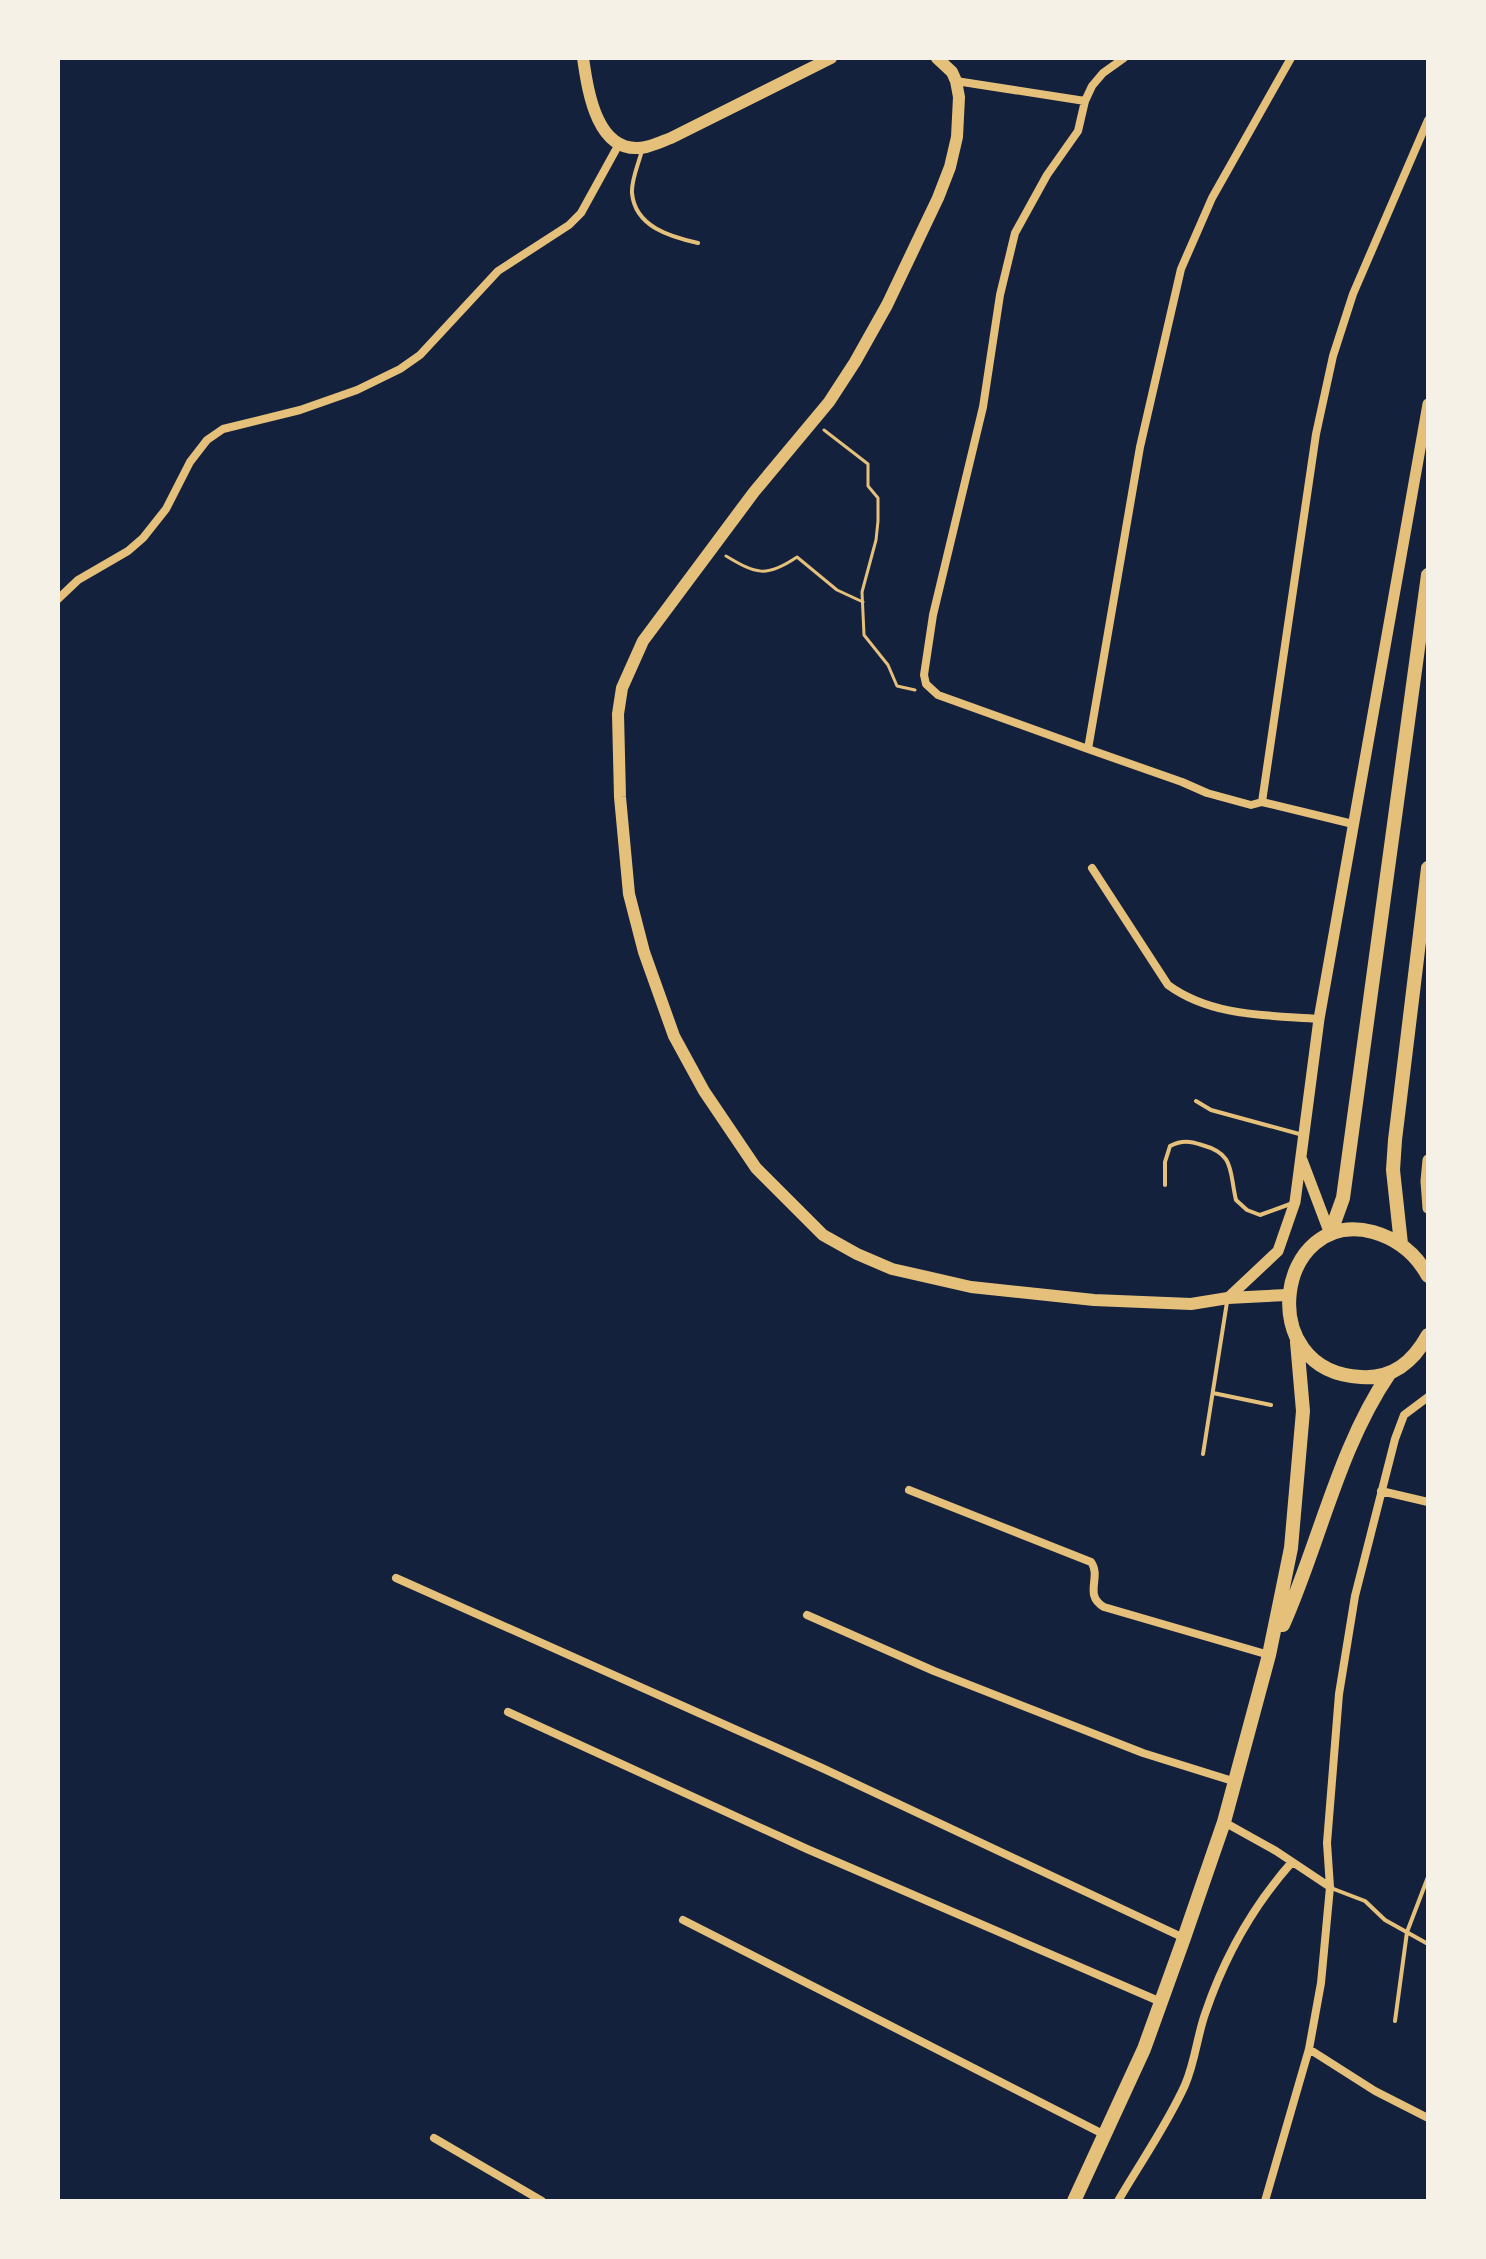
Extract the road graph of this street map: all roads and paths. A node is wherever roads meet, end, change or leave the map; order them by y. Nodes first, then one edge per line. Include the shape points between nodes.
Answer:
1 (583, 58) edge
2 (831, 58) edge
3 (937, 58) edge
4 (1124, 58) edge
5 (1291, 58) edge
6 (956, 81) junction
7 (1085, 101) junction
8 (1428, 120) edge
9 (619, 144) junction
10 (642, 147) junction
11 (698, 243) dead end
12 (1428, 404) edge
13 (813, 421) junction
14 (712, 548) junction
15 (1428, 575) edge
16 (58, 599) edge
17 (863, 602) junction
18 (938, 695) junction
19 (1088, 749) junction
20 (1262, 802) junction
21 (1353, 824) junction
22 (1092, 868) dead end
23 (1428, 868) edge
24 (1319, 1019) junction
25 (1196, 1101) dead end
26 (1305, 1136) junction
27 (1302, 1159) junction
28 (1428, 1160) edge
29 (1165, 1185) dead end
30 (1295, 1202) junction
31 (1428, 1208) edge
32 (1330, 1234) junction
33 (1401, 1244) junction
34 (1428, 1276) edge
35 (1287, 1295) junction
36 (1228, 1298) junction
37 (1428, 1335) edge
38 (1297, 1342) junction
39 (1389, 1374) junction
40 (1213, 1393) junction
41 (1428, 1397) edge
42 (1271, 1405) dead end
43 (1203, 1454) dead end
44 (909, 1490) dead end
45 (1381, 1491) junction
46 (1428, 1502) edge
47 (396, 1578) dead end
48 (807, 1615) dead end
49 (1269, 1655) junction
50 (508, 1712) dead end
51 (1236, 1782) junction
52 (1224, 1822) junction
53 (1292, 1862) junction
54 (1428, 1877) edge
55 (1330, 1887) junction
56 (683, 1920) dead end
57 (1407, 1932) junction
58 (1184, 1938) junction
59 (1428, 1944) edge
60 (1161, 2002) junction
61 (1395, 2021) dead end
62 (1309, 2049) junction
63 (1428, 2118) edge
64 (1106, 2135) junction
65 (434, 2138) dead end
66 (542, 2201) edge
67 (1074, 2201) edge
68 (1118, 2201) edge
69 (1265, 2201) edge

1 - 9 main road via 593,109
2 - 10 main road via 671,138
3 - 6 main road
4 - 7 street via 1103,73
5 - 19 street via 1212,198 1181,269 1140,447
6 - 7 street
6 - 13 main road via 957,137 938,198 862,351
7 - 18 street via 1078,131 1022,217 1008,260 983,407 933,615 924,675
8 - 20 street via 1353,294 1333,356 1316,434
9 - 10 main road
9 - 16 street via 581,213 498,271 420,355 357,390 223,429 190,462 166,509 143,538
10 - 11 lane via 632,191 642,218 674,237
12 - 21 street
13 - 14 main road
13 - 17 path via 868,464 868,486 878,498 876,540
14 - 17 path via 746,569 764,573 797,557 837,590
14 - 36 main road via 643,641 628,673 618,714 620,797 629,894 669,1022 704,1091 756,1168 823,1235 892,1269 971,1287 1094,1300 1191,1304
15 - 32 highway via 1343,1198
17 - 18 path via 864,635 897,686
18 - 19 street
19 - 20 street via 1207,793 1251,805
20 - 21 street
21 - 24 street
22 - 24 street via 1168,985 1180,994 1234,1013
23 - 33 highway via 1394,1155
24 - 26 street
25 - 26 lane
26 - 27 street
27 - 30 street
27 - 32 street
28 - 31 street
29 - 30 lane via 1170,1146 1187,1141 1220,1150 1229,1162 1236,1200 1247,1210 1260,1215
30 - 36 street via 1278,1251
32 - 33 highway via 1365,1230
32 - 35 highway via 1300,1261
33 - 34 highway
35 - 36 main road
35 - 38 highway
36 - 40 lane
37 - 39 highway via 1418,1353
38 - 39 highway via 1333,1373
38 - 49 highway via 1303,1411 1291,1548
39 - 49 highway via 1360,1422
40 - 42 lane
40 - 43 lane
41 - 45 street via 1404,1415
44 - 49 street via 1091,1562 1096,1572 1092,1594 1104,1607
45 - 46 street
45 - 55 street via 1355,1596 1339,1694 1327,1843
47 - 58 street via 808,1761
48 - 51 street via 1130,1748
49 - 51 highway
50 - 60 street
51 - 52 highway
52 - 53 street
52 - 58 highway
53 - 55 street
53 - 68 street via 1241,1932 1221,1970 1185,2084
54 - 57 lane
55 - 57 lane via 1365,1901
55 - 62 street
56 - 64 street
57 - 59 lane
57 - 61 lane
58 - 60 highway
60 - 64 highway
62 - 63 street
62 - 69 street
64 - 67 highway
65 - 66 street

